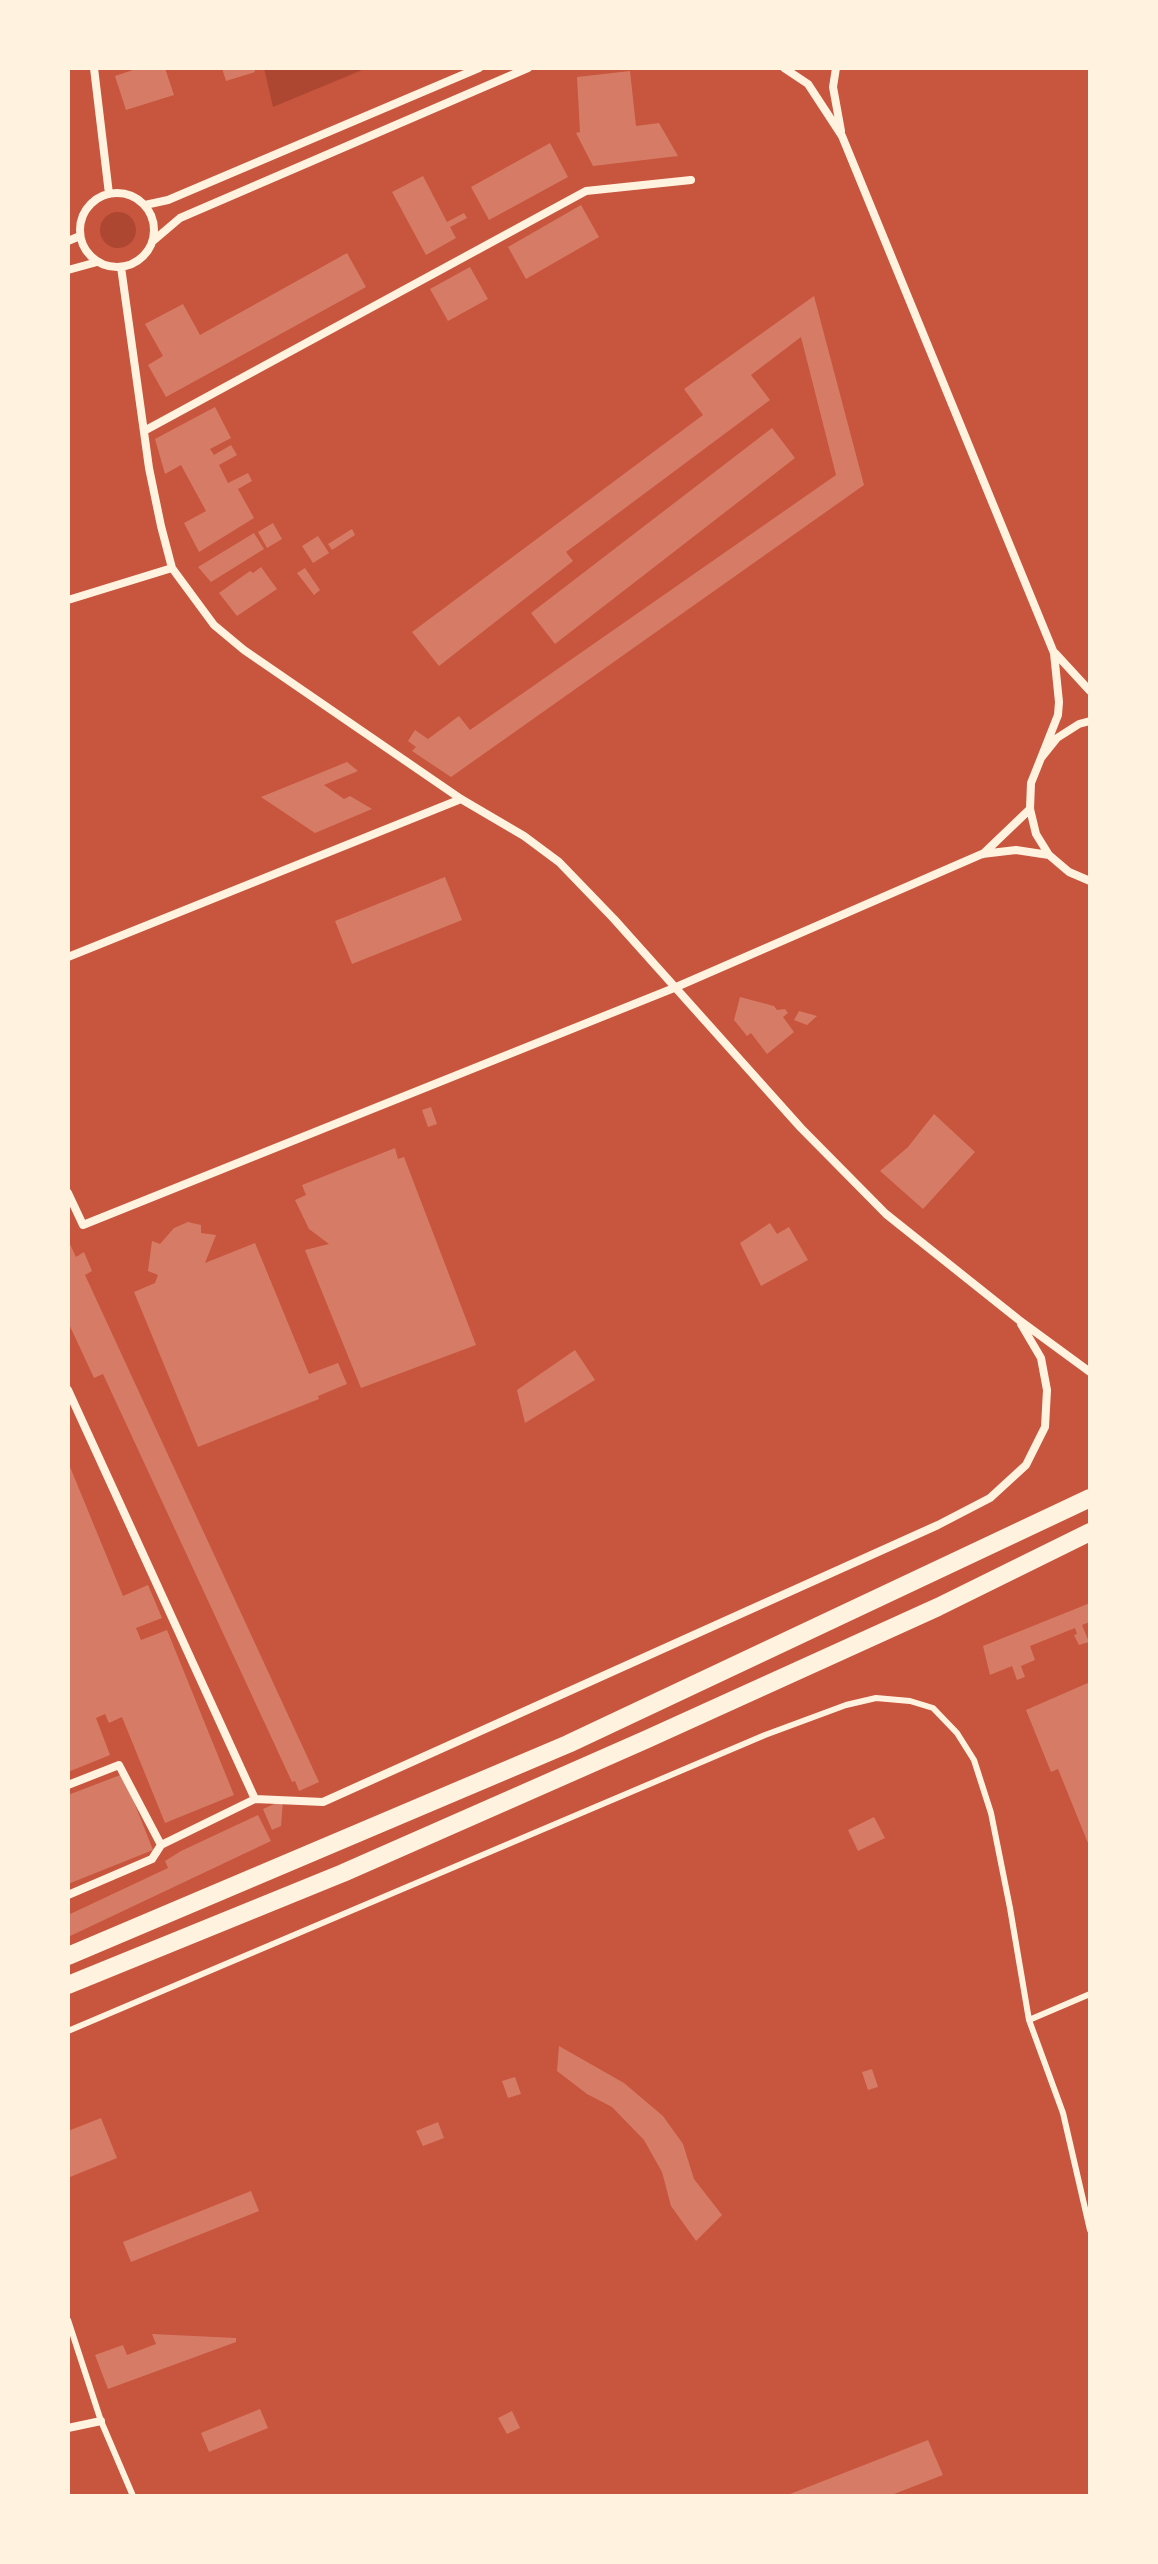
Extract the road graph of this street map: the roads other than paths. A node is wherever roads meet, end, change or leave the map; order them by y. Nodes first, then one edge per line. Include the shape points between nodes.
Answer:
1 (94, 68) edge
2 (479, 68) edge
3 (528, 68) edge
4 (784, 68) edge
5 (836, 68) edge
6 (842, 136) junction
7 (691, 180) dead end
8 (109, 194) junction
9 (145, 205) junction
10 (80, 236) junction
11 (68, 241) edge
12 (153, 241) junction
13 (97, 262) junction
14 (121, 267) junction
15 (68, 270) edge
16 (144, 431) junction
17 (172, 568) junction
18 (68, 600) edge
19 (1054, 653) junction
20 (1090, 691) edge
21 (1090, 721) edge
22 (1041, 758) junction
23 (461, 799) junction
24 (1030, 809) junction
25 (982, 854) junction
26 (1049, 855) junction
27 (1090, 881) edge
28 (68, 957) edge
29 (674, 988) junction
30 (68, 1193) edge
31 (1019, 1320) junction
32 (1090, 1372) edge
33 (68, 1390) edge
34 (1090, 1498) edge
35 (1090, 1532) edge
36 (68, 1785) edge
37 (255, 1799) junction
38 (161, 1845) junction
39 (68, 1895) edge
40 (68, 1956) edge
41 (68, 1985) edge
42 (1090, 1994) edge
43 (1029, 2020) junction
44 (68, 2031) edge
45 (1090, 2230) edge
46 (68, 2320) edge
47 (101, 2421) junction
48 (68, 2428) edge
49 (133, 2496) edge

1 - 8 street
2 - 9 street via 168,200
3 - 12 street via 180,218
4 - 6 street via 808,84
5 - 6 street via 833,87
6 - 19 street
7 - 16 street via 586,191
8 - 9 street via 125,194
8 - 10 street via 88,207
9 - 12 street via 153,220
10 - 11 street
10 - 13 street
12 - 14 street via 138,262
13 - 14 street
13 - 15 street
14 - 16 street
16 - 17 street
17 - 18 street
17 - 23 street via 214,625 244,650
19 - 20 street
19 - 22 street via 1058,715
21 - 22 street via 1057,738
22 - 24 street via 1031,783
23 - 28 street
23 - 29 street via 559,862
24 - 25 street
24 - 26 street
25 - 26 street via 1016,850
25 - 29 street
26 - 27 street
29 - 30 street via 83,1225
29 - 31 street via 886,1214
31 - 32 street
31 - 37 street via 1041,1358 1047,1390 1045,1427 1026,1465 990,1498 323,1802
33 - 37 street
34 - 40 main road via 568,1744
35 - 41 main road via 631,1747
36 - 38 street via 119,1765
37 - 38 street
38 - 39 street via 152,1859
42 - 43 lane
43 - 44 lane via 991,1813 974,1760 933,1708 876,1698 765,1735
43 - 45 lane via 1063,2113
46 - 47 lane
47 - 48 street
47 - 49 lane

